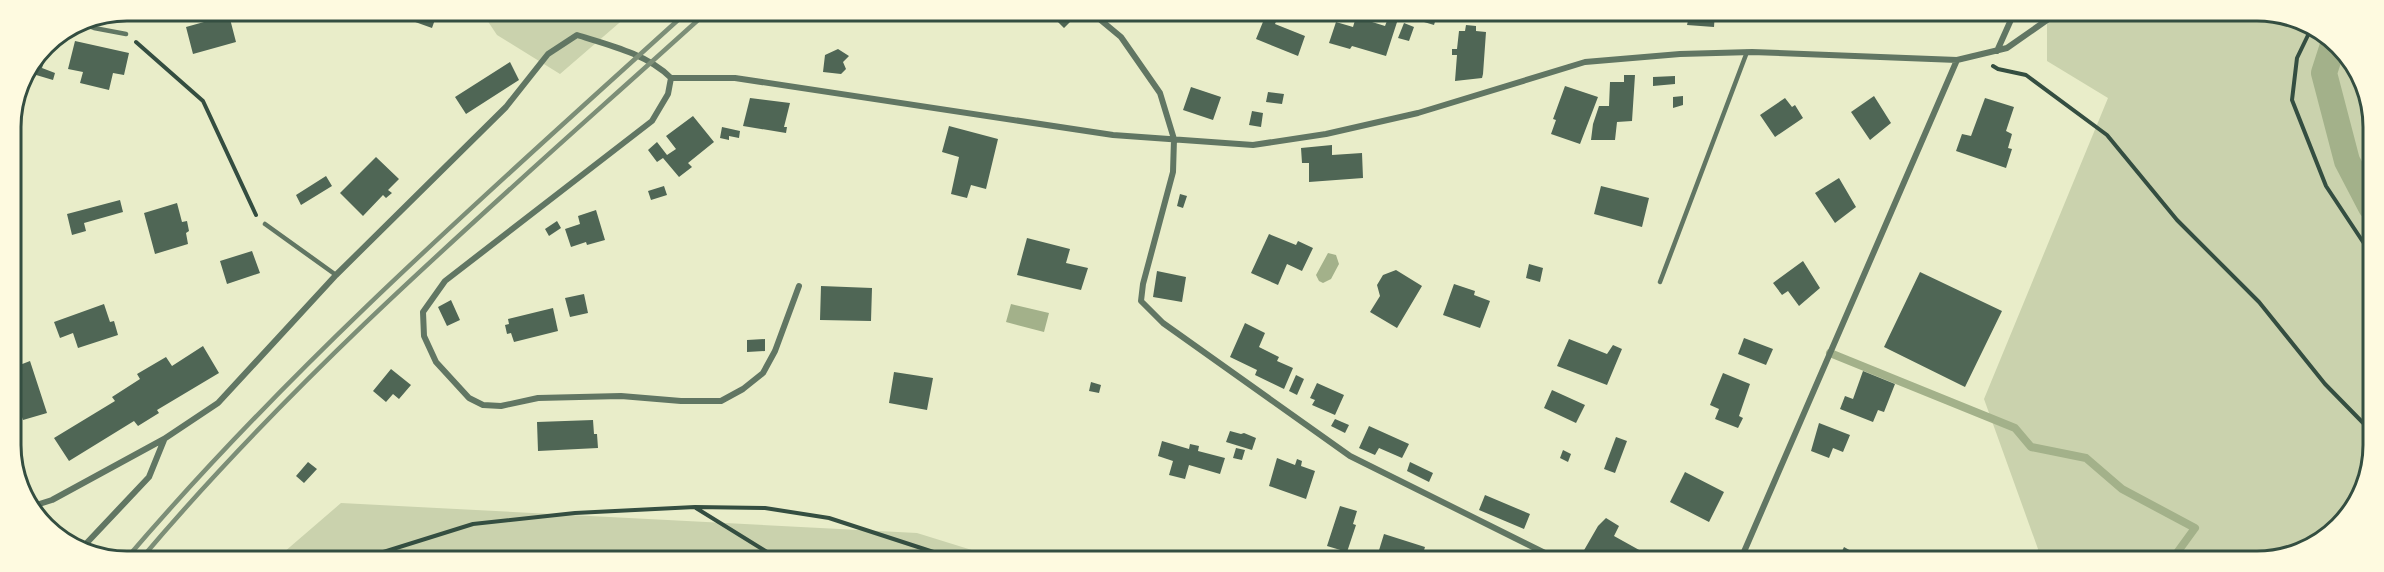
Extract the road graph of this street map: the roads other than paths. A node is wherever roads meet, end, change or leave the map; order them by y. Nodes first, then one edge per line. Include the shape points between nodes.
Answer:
1 (1102, 21) edge
2 (2010, 21) edge
3 (2046, 21) edge
4 (92, 27) edge
5 (126, 34) road end
6 (1996, 51) junction
7 (1747, 52) junction
8 (1957, 60) junction
9 (671, 78) junction
10 (1174, 139) junction
11 (265, 224) road end
12 (336, 275) junction
13 (1660, 282) dead end
14 (799, 286) dead end
15 (164, 440) junction
16 (39, 504) edge
17 (87, 543) edge
18 (1541, 551) edge
19 (1744, 551) edge

1 - 10 street via 1121,37 1160,93
2 - 6 street
3 - 6 street via 2007,48
4 - 5 lane
6 - 8 street
7 - 8 street
7 - 10 street via 1585,62 1418,113 1326,134 1253,145
7 - 13 lane
8 - 19 street
9 - 10 street via 735,78 1113,135
9 - 12 street via 623,49 577,35 548,54 506,107
9 - 14 street via 668,94 652,121 445,281 423,312 424,336 436,362 469,398 483,405 501,406 538,398 621,396 721,401 764,373
10 - 18 street via 1173,172 1141,301 1162,323 1350,456
11 - 12 lane
12 - 15 street via 218,403
15 - 16 street
15 - 17 street via 149,477

